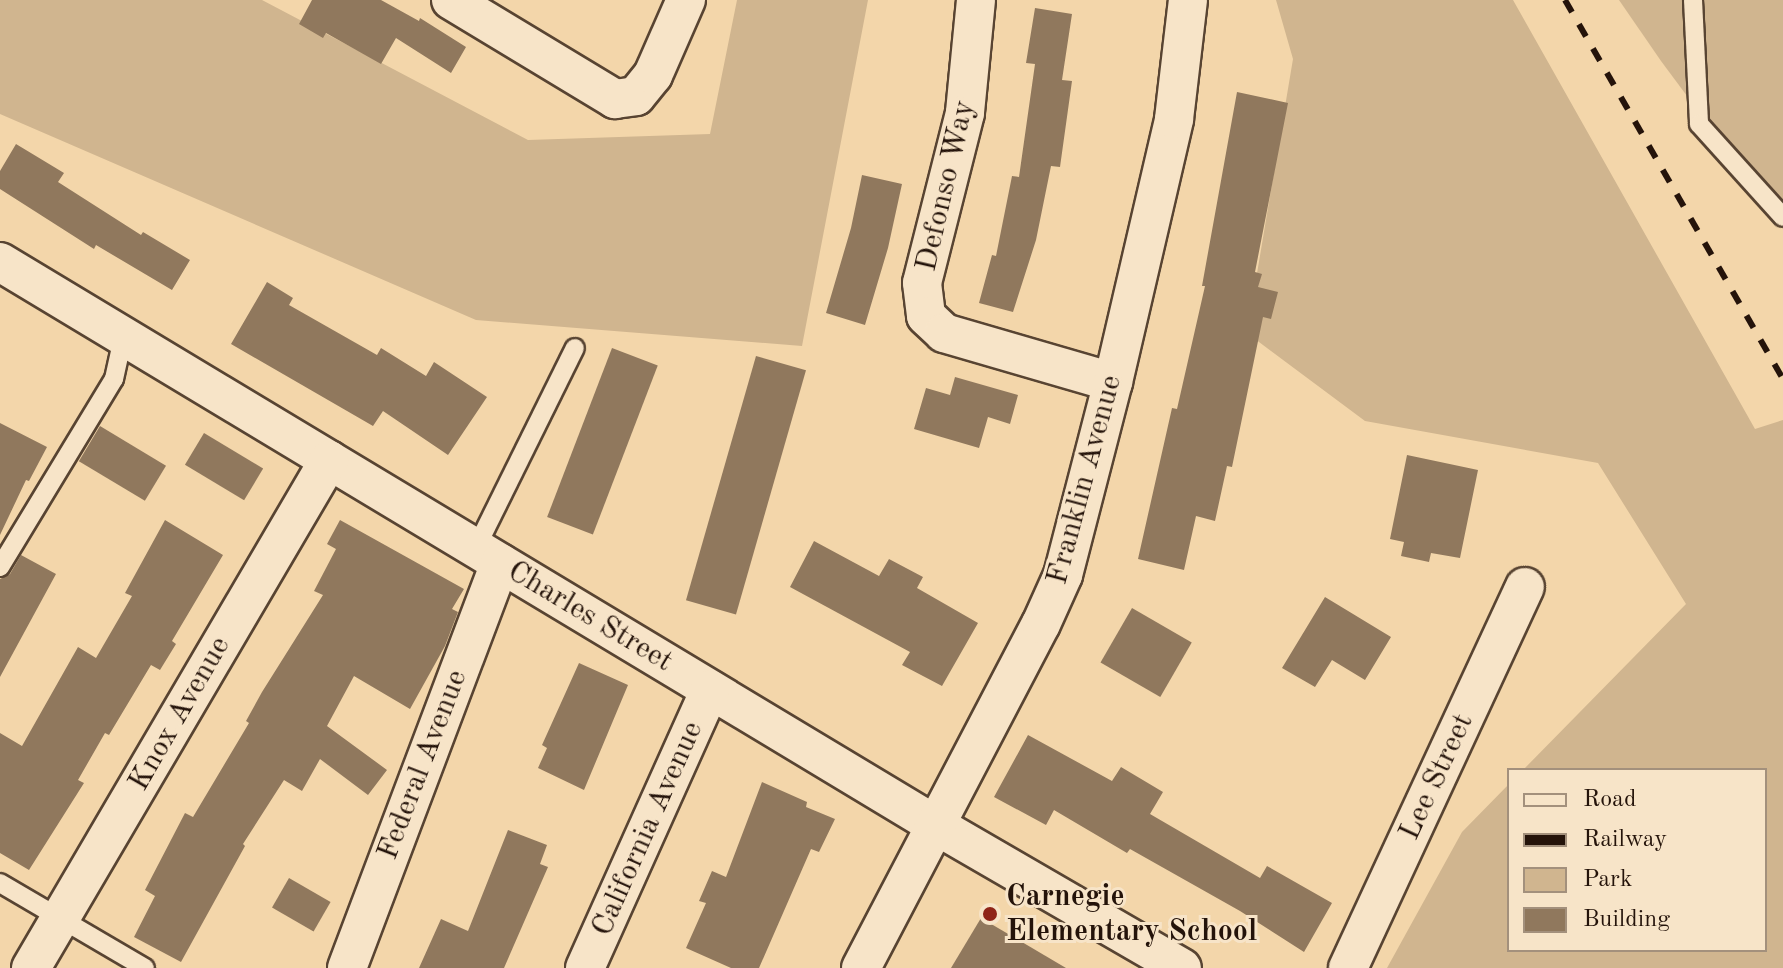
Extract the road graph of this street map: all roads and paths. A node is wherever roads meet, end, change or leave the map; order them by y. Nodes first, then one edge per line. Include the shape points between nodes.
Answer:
1 (451, 0) edge
2 (686, 0) edge
3 (976, 0) edge
4 (1188, 0) edge
5 (1693, 0) edge
6 (1783, 217) edge
7 (0, 262) edge
8 (123, 338) junction
9 (575, 348) dead end
10 (1113, 382) junction
11 (329, 460) junction
12 (488, 556) junction
13 (0, 567) edge
14 (1525, 587) dead end
15 (710, 690) junction
16 (937, 826) junction
17 (0, 883) edge
18 (59, 919) junction
19 (31, 968) edge
20 (145, 968) edge
21 (347, 968) edge
22 (585, 968) edge
23 (861, 968) edge
24 (1182, 968) edge
25 (1348, 968) edge

1 - 2 street via 615,99 636,96 653,75
3 - 10 street, Defonso Way via 965,113 922,283 926,316 944,333
4 - 10 street, Franklin Avenue via 1174,119
5 - 6 lane via 1699,124
7 - 8 street, Charles Street
8 - 11 street, Charles Street
8 - 13 lane via 114,379
9 - 12 lane
10 - 16 street, Franklin Avenue via 1063,575
11 - 12 street, Charles Street
11 - 18 street, Knox Avenue
12 - 15 street, Charles Street
12 - 21 street, Federal Avenue
14 - 25 street, Lee Street
15 - 16 street, Charles Street
15 - 22 street, California Avenue
16 - 23 street, Franklin Avenue
16 - 24 street, Charles Street
17 - 18 lane
18 - 19 street, Knox Avenue
18 - 20 lane

